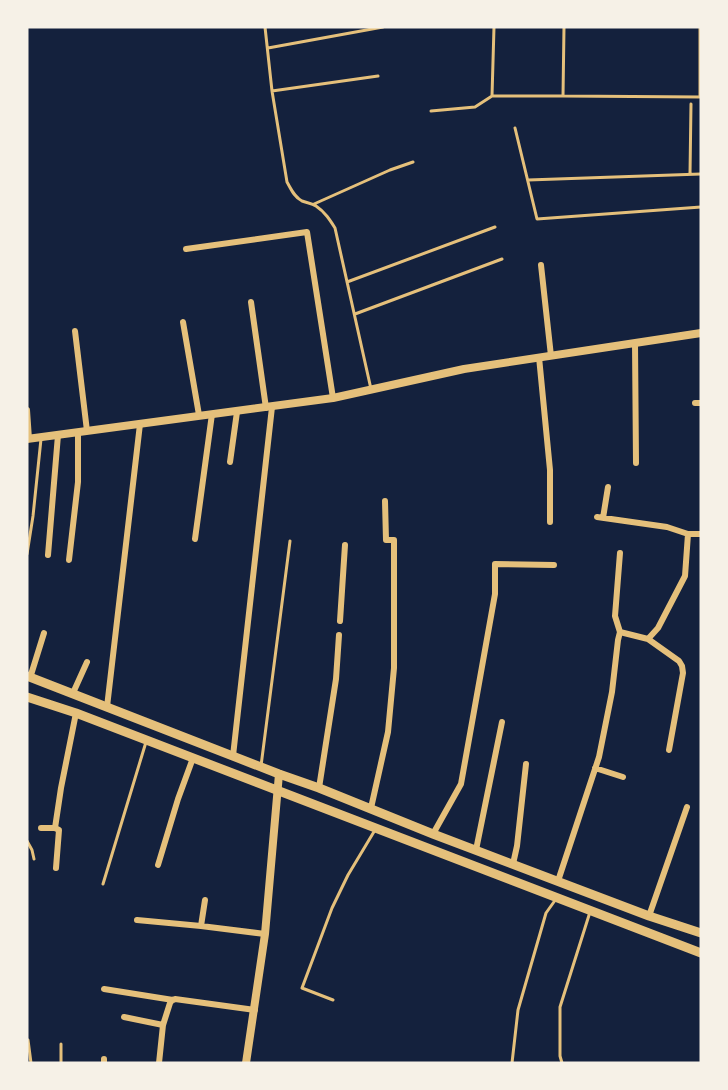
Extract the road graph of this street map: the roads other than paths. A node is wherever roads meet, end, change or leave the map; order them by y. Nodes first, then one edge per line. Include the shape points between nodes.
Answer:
1 (265, 27) edge
2 (383, 27) edge
3 (494, 27) edge
4 (564, 27) edge
5 (700, 27) edge
6 (268, 48) junction
7 (378, 76) dead end
8 (272, 91) junction
9 (492, 96) junction
10 (563, 96) junction
11 (700, 97) edge
12 (691, 104) dead end
13 (431, 111) dead end
14 (515, 128) dead end
15 (413, 162) dead end
16 (690, 174) junction
17 (701, 174) edge
18 (528, 180) junction
19 (314, 204) junction
20 (701, 207) edge
21 (495, 227) dead end
22 (186, 249) dead end
23 (502, 259) dead end
24 (541, 265) dead end
25 (347, 282) junction
26 (251, 302) dead end
27 (355, 315) junction
28 (183, 322) dead end
29 (75, 331) dead end
30 (701, 333) edge
31 (635, 343) junction
32 (551, 356) junction
33 (539, 357) junction
34 (371, 390) junction
35 (333, 398) junction
36 (269, 407) junction
37 (27, 410) edge
38 (237, 412) junction
39 (213, 414) junction
40 (199, 416) junction
41 (140, 424) junction
42 (82, 431) junction
43 (58, 435) junction
44 (41, 437) junction
45 (28, 439) edge
46 (230, 462) dead end
47 (636, 463) dead end
48 (608, 487) dead end
49 (385, 501) dead end
50 (550, 522) dead end
51 (688, 534) junction
52 (701, 534) edge
53 (195, 539) dead end
54 (290, 541) dead end
55 (345, 545) dead end
56 (620, 553) dead end
57 (27, 554) edge
58 (48, 555) dead end
59 (69, 560) dead end
60 (554, 565) dead end
61 (340, 621) dead end
62 (620, 632) junction
63 (44, 633) dead end
64 (339, 635) dead end
65 (648, 639) junction
66 (87, 663) dead end
67 (28, 677) edge
68 (73, 693) junction
69 (27, 697) edge
70 (107, 707) junction
71 (76, 713) junction
72 (502, 722) dead end
73 (146, 740) junction
74 (669, 750) dead end
75 (233, 756) junction
76 (192, 758) junction
77 (526, 764) dead end
78 (261, 766) junction
79 (595, 768) junction
80 (279, 774) junction
81 (623, 777) dead end
82 (319, 788) junction
83 (276, 790) junction
84 (687, 807) dead end
85 (371, 808) junction
86 (41, 828) dead end
87 (55, 828) junction
88 (376, 829) junction
89 (433, 834) junction
90 (27, 841) edge
91 (476, 850) junction
92 (34, 859) dead end
93 (513, 864) junction
94 (158, 865) dead end
95 (56, 867) dead end
96 (558, 881) junction
97 (103, 884) dead end
98 (557, 897) junction
99 (205, 900) dead end
100 (590, 910) junction
101 (649, 916) junction
102 (137, 920) dead end
103 (201, 926) junction
104 (701, 933) edge
105 (265, 934) junction
106 (701, 953) edge
107 (104, 989) dead end
108 (172, 1000) junction
109 (333, 1000) dead end
110 (255, 1011) junction
111 (124, 1017) dead end
112 (163, 1025) junction
113 (28, 1040) edge
114 (61, 1044) dead end
115 (31, 1063) edge
116 (61, 1063) edge
117 (159, 1063) edge
118 (246, 1063) edge
119 (512, 1063) edge
120 (562, 1063) edge

1 - 6 lane
2 - 6 lane
3 - 9 lane
4 - 10 lane
5 - 11 lane
6 - 8 lane
7 - 8 lane
8 - 19 lane via 287,182 300,200
9 - 10 lane
9 - 13 lane via 475,107
10 - 11 lane
12 - 16 lane
14 - 18 lane
15 - 19 lane
16 - 17 lane
16 - 18 lane
18 - 20 lane via 537,219
19 - 25 lane via 335,228
21 - 25 lane
22 - 35 street via 307,232
23 - 27 lane
24 - 32 street
25 - 27 lane
26 - 36 street
27 - 34 lane
28 - 40 street
29 - 42 street
30 - 31 main road
31 - 32 main road
31 - 47 street
32 - 33 main road
33 - 34 main road
33 - 50 street via 550,470
34 - 35 main road
35 - 36 main road
36 - 38 main road
36 - 75 street
37 - 45 street
38 - 39 main road
38 - 46 street
39 - 40 main road
39 - 53 street
40 - 41 main road
41 - 42 main road
41 - 70 street
42 - 43 main road
42 - 59 street
43 - 44 main road
43 - 58 street
44 - 45 main road
44 - 57 lane
48 - 51 street via 600,517
49 - 85 street via 386,540 394,540 394,668 388,732
51 - 52 street
51 - 65 street via 685,576 658,628
54 - 78 lane
55 - 61 street
56 - 62 street via 615,616
60 - 89 street via 495,564 495,594 461,784
62 - 65 street
62 - 79 street
63 - 67 street
64 - 82 street
65 - 74 street via 682,666
66 - 68 street
67 - 68 main road
68 - 70 main road
69 - 71 main road
70 - 75 main road
71 - 73 main road
71 - 87 street
72 - 91 street
73 - 76 main road
73 - 97 lane
75 - 78 main road
76 - 83 main road
76 - 94 street
77 - 93 street
78 - 80 main road
79 - 81 street
79 - 96 street
80 - 82 main road
80 - 83 street
82 - 85 main road
83 - 88 main road
83 - 105 street
84 - 101 street
85 - 89 main road
86 - 87 street
87 - 95 street via 59,830
88 - 98 main road
88 - 109 lane via 332,908 302,988
89 - 91 main road
90 - 92 lane
91 - 93 main road
93 - 96 main road
96 - 101 main road
98 - 100 main road
98 - 119 lane via 546,913 518,1010
99 - 103 street
100 - 106 main road
100 - 120 lane via 560,1007
101 - 104 main road
102 - 103 street
103 - 105 street
105 - 110 street
107 - 108 street
108 - 110 street
108 - 112 street
110 - 118 street
111 - 112 street
112 - 117 street
113 - 115 lane
114 - 116 lane

